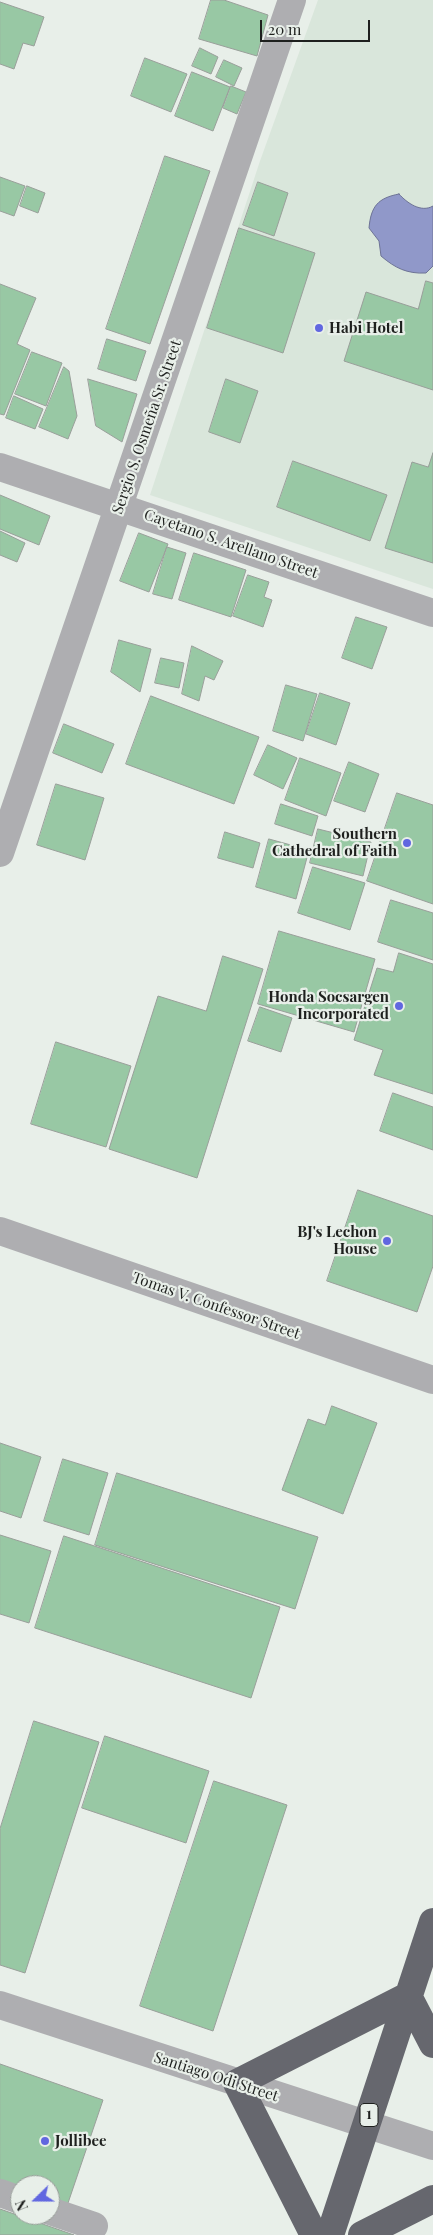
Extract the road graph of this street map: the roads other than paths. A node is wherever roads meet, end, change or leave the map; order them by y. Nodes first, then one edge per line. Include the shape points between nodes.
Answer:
1 (292, 0) edge
2 (0, 467) edge
3 (120, 507) junction
4 (433, 612) edge
5 (0, 854) edge
6 (0, 1231) edge
7 (433, 1380) edge
8 (433, 1922) edge
9 (408, 1996) junction
10 (0, 2005) edge
11 (433, 2044) edge
12 (237, 2083) junction
13 (366, 2124) junction
14 (433, 2146) edge
15 (433, 2199) edge
16 (60, 2214) edge
17 (94, 2226) dead end
18 (314, 2235) edge
19 (330, 2235) edge
20 (362, 2235) edge

1 - 3 street, Sergio S. Osmeña Sr. Street
2 - 3 street, Cayetano S. Arellano Street
3 - 4 street, Cayetano S. Arellano Street
3 - 5 street, Sergio S. Osmeña Sr. Street
6 - 7 street, Tomas V. Confessor Street
8 - 9 highway, 1
9 - 11 highway
9 - 12 highway
9 - 13 highway, 1
10 - 12 street, Santiago Odi Street
12 - 13 street, Santiago Odi Street
12 - 18 highway
13 - 14 street, Santiago Odi Street
13 - 19 highway, 1
15 - 20 highway
16 - 17 street

